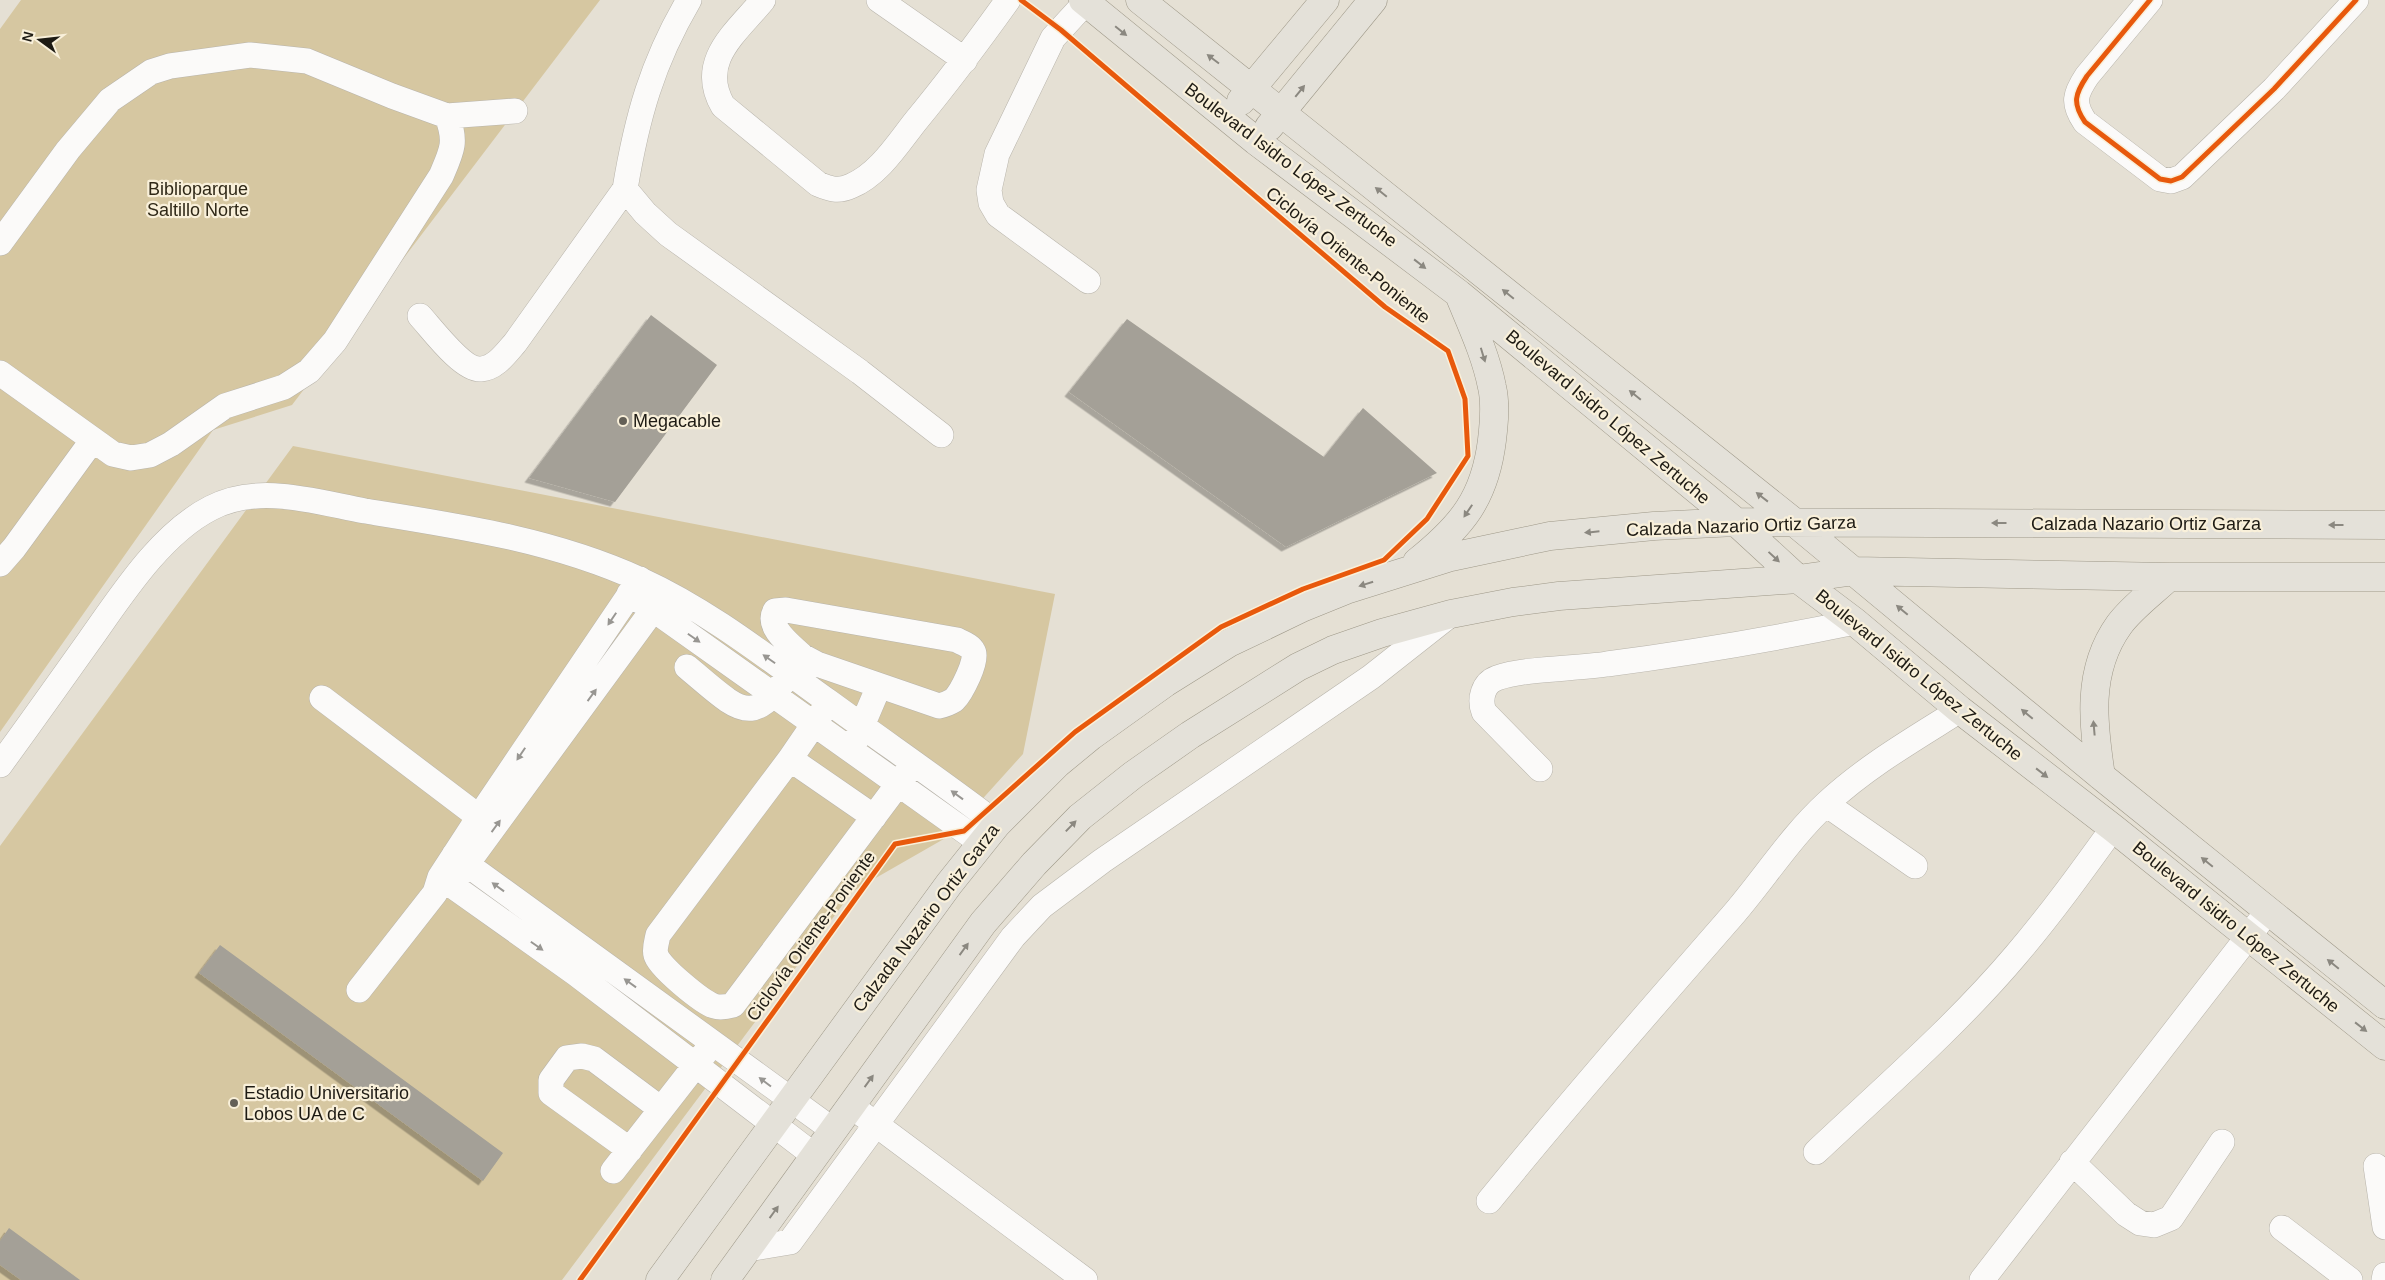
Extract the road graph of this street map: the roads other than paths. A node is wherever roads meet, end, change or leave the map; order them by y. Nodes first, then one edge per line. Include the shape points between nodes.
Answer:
1 (689, 0) edge
2 (763, 0) edge
3 (879, 0) edge
4 (1008, 0) edge
5 (1140, 0) edge
6 (1325, 0) edge
7 (1373, 0) edge
8 (2150, 0) edge
9 (2356, 0) edge
10 (1084, 1) edge
11 (965, 60) junction
12 (1252, 88) junction
13 (515, 111) dead end
14 (1282, 113) junction
15 (447, 116) junction
16 (1227, 118) junction
17 (1256, 141) junction
18 (625, 189) junction
19 (0, 243) edge
20 (1088, 281) dead end
21 (1459, 294) junction
22 (420, 316) dead end
23 (0, 373) edge
24 (941, 435) dead end
25 (92, 441) junction
26 (1736, 522) junction
27 (1794, 522) junction
28 (2385, 525) edge
29 (0, 564) edge
30 (1406, 571) junction
31 (1855, 571) junction
32 (2170, 577) junction
33 (2385, 577) edge
34 (1798, 580) junction
35 (634, 586) junction
36 (660, 601) junction
37 (1451, 614) junction
38 (1855, 622) junction
39 (796, 665) junction
40 (687, 667) dead end
41 (879, 686) junction
42 (774, 695) junction
43 (322, 698) dead end
44 (829, 702) junction
45 (1960, 710) junction
46 (815, 723) junction
47 (862, 726) junction
48 (852, 749) junction
49 (790, 759) junction
50 (914, 763) junction
51 (0, 765) edge
52 (1540, 769) dead end
53 (2101, 776) junction
54 (899, 784) junction
55 (1826, 804) junction
56 (479, 817) junction
57 (874, 817) junction
58 (2113, 828) junction
59 (988, 833) junction
60 (461, 860) junction
61 (1916, 866) dead end
62 (442, 885) junction
63 (2268, 911) junction
64 (2248, 938) junction
65 (591, 954) junction
66 (575, 973) junction
67 (686, 986) junction
68 (359, 990) dead end
69 (2385, 1005) edge
70 (670, 1011) junction
71 (654, 1033) junction
72 (713, 1044) junction
73 (2385, 1046) edge
74 (695, 1065) junction
75 (790, 1100) junction
76 (851, 1106) junction
77 (661, 1109) junction
78 (773, 1124) junction
79 (876, 1125) junction
80 (833, 1130) junction
81 (2222, 1142) dead end
82 (630, 1150) junction
83 (1816, 1152) dead end
84 (814, 1156) junction
85 (2072, 1162) junction
86 (2376, 1166) dead end
87 (613, 1171) dead end
88 (1488, 1200) dead end
89 (2385, 1227) edge
90 (2282, 1228) dead end
91 (747, 1249) junction
92 (2385, 1275) edge
93 (660, 1280) edge
94 (725, 1280) edge
95 (1085, 1280) edge
96 (1982, 1280) edge
97 (2350, 1280) edge
98 (2384, 1280) edge

1 - 18 street via 659,58 644,98
2 - 11 street via 718,55 714,72 716,93 723,106 818,184 834,190 863,180 889,155
3 - 11 street
4 - 11 street
12 -> 5 main road, Boulevard Isidro López Zertuche
6 - 12 main road
14 -> 7 main road
8 - 9 street via 2079,88 2077,110 2085,122 2160,179 2171,181 2182,177 2274,89
10 -> 16 main road, Boulevard Isidro López Zertuche
10 - 20 street via 1053,38 997,154 989,190 991,203 998,215
12 - 14 main road, Boulevard Isidro López Zertuche
12 - 16 main road
13 - 15 street
14 - 17 main road
27 -> 14 main road, Boulevard Isidro López Zertuche
15 - 19 street via 307,61 250,55 170,66 151,72 110,100 68,150
15 - 25 street via 454,133 452,150 441,176 334,341 309,370 284,387 225,406 172,444 150,455 131,458 113,454
16 - 17 main road, Boulevard Isidro López Zertuche
17 -> 21 main road, Boulevard Isidro López Zertuche
18 - 22 street via 515,343 489,367 481,369 466,364
18 - 24 street via 644,213 668,234
21 - 26 main road, Boulevard Isidro López Zertuche
21 -> 30 main road via 1493,388 1494,423 1488,468 1477,497 1461,520 1442,542
23 - 25 street
25 - 29 street
26 - 27 main road, Calzada Nazario Ortiz Garza
26 -> 30 main road, Calzada Nazario Ortiz Garza via 1550,536 1451,557
26 -> 34 main road, Boulevard Isidro López Zertuche
28 -> 27 main road, Calzada Nazario Ortiz Garza
27 - 31 main road, Boulevard Isidro López Zertuche
30 -> 59 main road, Calzada Nazario Ortiz Garza via 1304,607 1230,643 1165,683 1091,736
31 - 32 main road
31 - 34 main road
53 -> 31 main road, Boulevard Isidro López Zertuche
32 - 33 main road
53 -> 32 main road via 2093,702 2096,676 2119,624
34 - 37 main road via 1559,596
34 - 38 main road, Boulevard Isidro López Zertuche
35 - 36 street
35 - 51 street via 543,544 490,532 271,495 231,498 195,517 147,564
35 -> 56 street
39 -> 36 street via 708,617
36 -> 42 street
60 -> 36 street
76 -> 37 main road via 983,923 1080,817 1190,736 1298,667 1333,650 1382,633
37 - 79 street via 1371,677 1102,861 1042,906 1013,937
38 - 45 main road, Boulevard Isidro López Zertuche
38 - 52 street via 1719,649 1496,678 1482,693 1484,712
39 - 41 street via 817,664
39 - 41 street via 776,628 775,611 786,610 957,640 975,654 959,694 944,705 930,704
39 - 42 street
39 - 44 street
40 - 42 street via 726,700 741,708 755,708
41 - 47 street
42 - 46 street
43 - 56 street
44 - 46 street
44 - 47 street
45 - 55 street via 1883,758
45 -> 58 main road, Boulevard Isidro López Zertuche
46 - 48 street
46 - 49 street
47 - 48 street
47 - 50 street
48 - 54 street
49 - 57 street
49 - 67 street via 658,935 656,955 666,969
50 - 54 street
59 -> 50 street
63 -> 53 main road, Boulevard Isidro López Zertuche
54 - 57 street
54 - 59 street
55 - 61 street
55 - 88 street
56 - 60 street
57 - 67 street via 733,1005 726,1008 714,1006
58 - 64 main road, Boulevard Isidro López Zertuche
58 - 83 street via 2016,956 1942,1035
59 - 75 main road, Calzada Nazario Ortiz Garza
60 - 62 street
65 -> 60 street
62 -> 66 street
62 - 68 street
63 - 64 street
69 -> 63 main road, Boulevard Isidro López Zertuche
64 -> 73 main road, Boulevard Isidro López Zertuche
64 - 85 street
65 - 66 street
70 -> 65 street
66 - 71 street
67 - 70 street
70 - 71 street
70 - 72 street
71 - 74 street
72 - 74 street
75 -> 72 street
74 - 77 street
74 - 78 street
75 - 78 main road, Calzada Nazario Ortiz Garza
75 - 80 street
76 - 79 street
76 - 80 main road
77 - 82 street
77 - 82 street via 594,1059 582,1056 567,1058 552,1080 551,1093
78 - 84 street
78 - 93 main road, Calzada Nazario Ortiz Garza
79 - 91 street via 790,1242
79 - 95 street
80 - 84 main road
81 - 85 street via 2171,1218 2154,1225 2140,1223 2126,1214
82 - 87 street
91 -> 84 main road
85 - 96 street
86 - 89 street
90 - 97 street
91 - 94 main road
92 - 98 street

